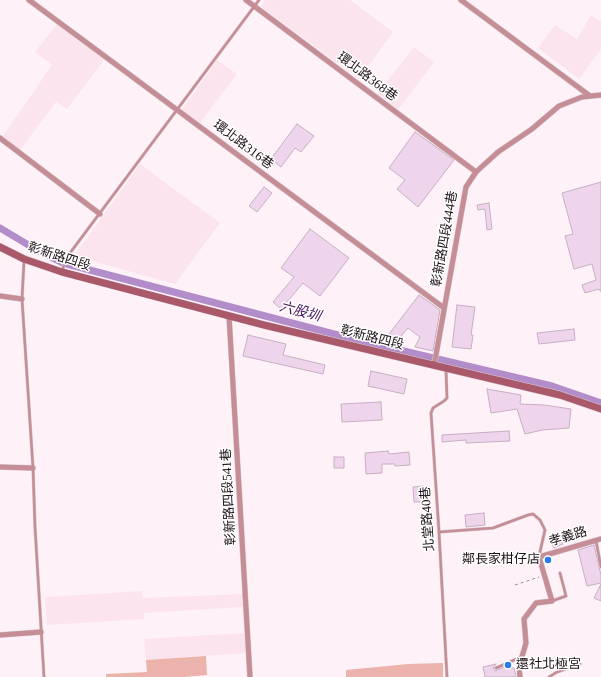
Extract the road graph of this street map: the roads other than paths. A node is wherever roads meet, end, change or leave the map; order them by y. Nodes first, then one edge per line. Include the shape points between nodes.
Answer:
1 (28, 0) edge
2 (246, 0) edge
3 (259, 0) edge
4 (461, 0) edge
5 (254, 6) junction
6 (601, 95) edge
7 (590, 96) junction
8 (177, 110) junction
9 (0, 138) edge
10 (476, 172) junction
11 (100, 214) junction
12 (0, 247) edge
13 (24, 259) junction
14 (62, 272) junction
15 (0, 296) edge
16 (22, 299) junction
17 (444, 308) junction
18 (229, 316) junction
19 (434, 365) junction
20 (446, 368) junction
21 (601, 409) edge
22 (0, 467) edge
23 (33, 468) junction
24 (439, 532) junction
25 (598, 540) edge
26 (539, 557) junction
27 (601, 567) edge
28 (560, 573) dead end
29 (552, 601) junction
30 (42, 632) junction
31 (0, 635) edge
32 (522, 656) junction
33 (580, 664) dead end
34 (496, 668) dead end
35 (44, 677) edge
36 (250, 677) edge
37 (447, 677) edge
38 (520, 677) edge
39 (549, 677) edge

1 - 8 street, 環北路316巷
2 - 5 street, 環北路368巷
3 - 5 lane
4 - 7 street
5 - 8 lane
5 - 10 street, 環北路368巷
6 - 7 street, 彰新路四段444巷
7 - 10 street, 彰新路四段444巷 via 559,106
8 - 11 lane
8 - 17 street, 環北路316巷
9 - 11 street
10 - 17 street, 彰新路四段444巷 via 466,187
11 - 14 lane via 67,257
12 - 13 street, 彰新路四段
13 - 14 street, 彰新路四段
13 - 16 lane
14 - 18 street, 彰新路四段
15 - 16 street
16 - 23 lane
17 - 19 street, 彰新路四段444巷
18 - 19 street, 彰新路四段
18 - 36 street, 彰新路四段541巷
19 - 20 street, 彰新路四段
20 - 21 street, 彰新路四段 via 560,395
20 - 24 lane, 北堂路40巷 via 447,398 433,408 431,413
22 - 23 street
23 - 30 lane
24 - 26 lane via 493,528 533,514 545,530
24 - 37 lane, 北堂路40巷
25 - 26 street, 孝義路
25 - 27 lane
26 - 29 street, 孝義路
28 - 29 lane via 566,596
29 - 32 street via 536,603 524,620 526,643
30 - 31 street
30 - 35 lane
32 - 34 lane
32 - 38 street
33 - 39 lane

